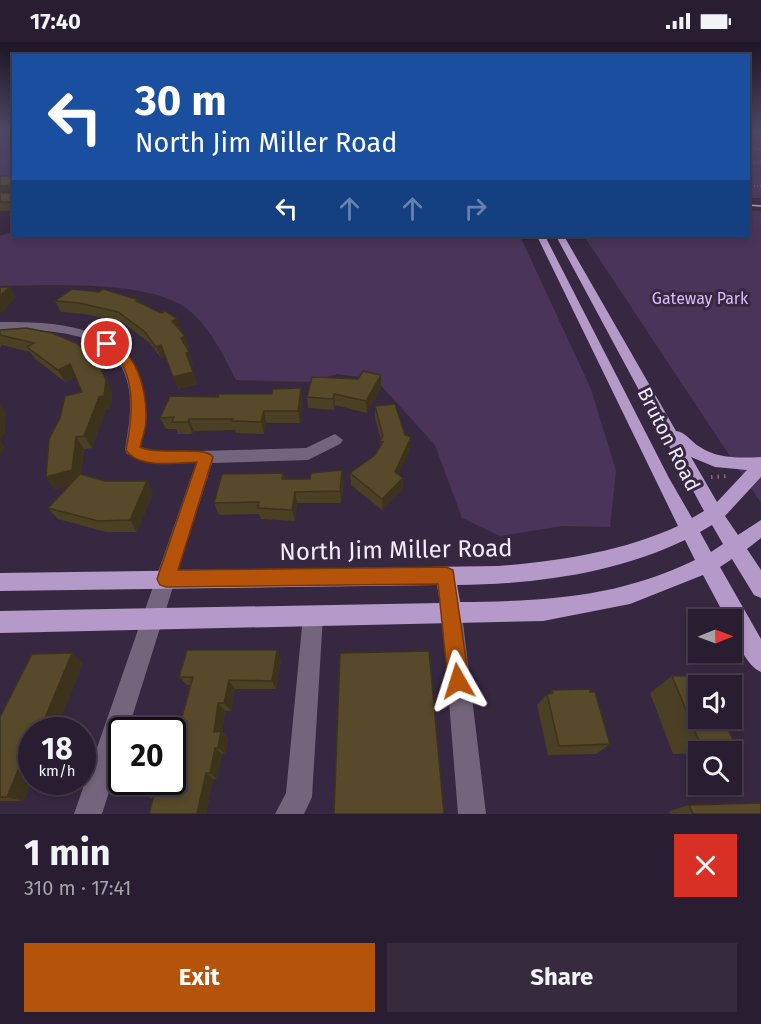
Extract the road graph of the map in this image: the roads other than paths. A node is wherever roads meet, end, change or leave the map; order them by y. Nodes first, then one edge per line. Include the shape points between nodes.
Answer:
1 (541, 237) edge
2 (561, 237) edge
3 (0, 326) edge
4 (663, 421) junction
5 (336, 440) dead end
6 (206, 457) junction
7 (761, 464) edge
8 (715, 515) junction
9 (761, 528) edge
10 (689, 529) junction
11 (735, 546) junction
12 (707, 563) junction
13 (446, 576) junction
14 (166, 579) junction
15 (0, 582) edge
16 (761, 588) edge
17 (452, 614) junction
18 (313, 616) junction
19 (154, 619) junction
20 (2, 626) edge
21 (761, 661) edge
22 (88, 814) edge
23 (289, 814) edge
24 (472, 814) edge

1 - 10 main road, Bruton Road
2 - 4 main road, Bruton Road
3 - 6 street via 61,329 94,337 120,351 133,375 138,401 133,450 161,458
4 - 7 main road via 690,450 705,458 728,465
4 - 8 main road, Bruton Road
5 - 6 street via 308,454
6 - 14 street
7 - 8 main road, North Jim Miller Road
8 - 10 main road, North Jim Miller Road
8 - 11 main road, Bruton Road
9 - 11 main road
10 - 12 main road, Bruton Road
10 - 13 main road, North Jim Miller Road via 630,552 564,569
11 - 12 main road
11 - 16 main road, Bruton Road
12 - 17 main road via 636,593 589,605
12 - 21 main road, Bruton Road
13 - 14 main road, North Jim Miller Road
13 - 17 main road
14 - 15 main road, North Jim Miller Road
14 - 19 street
17 - 18 main road
17 - 24 street
18 - 19 main road
18 - 23 street via 299,797
19 - 20 main road
19 - 22 street

